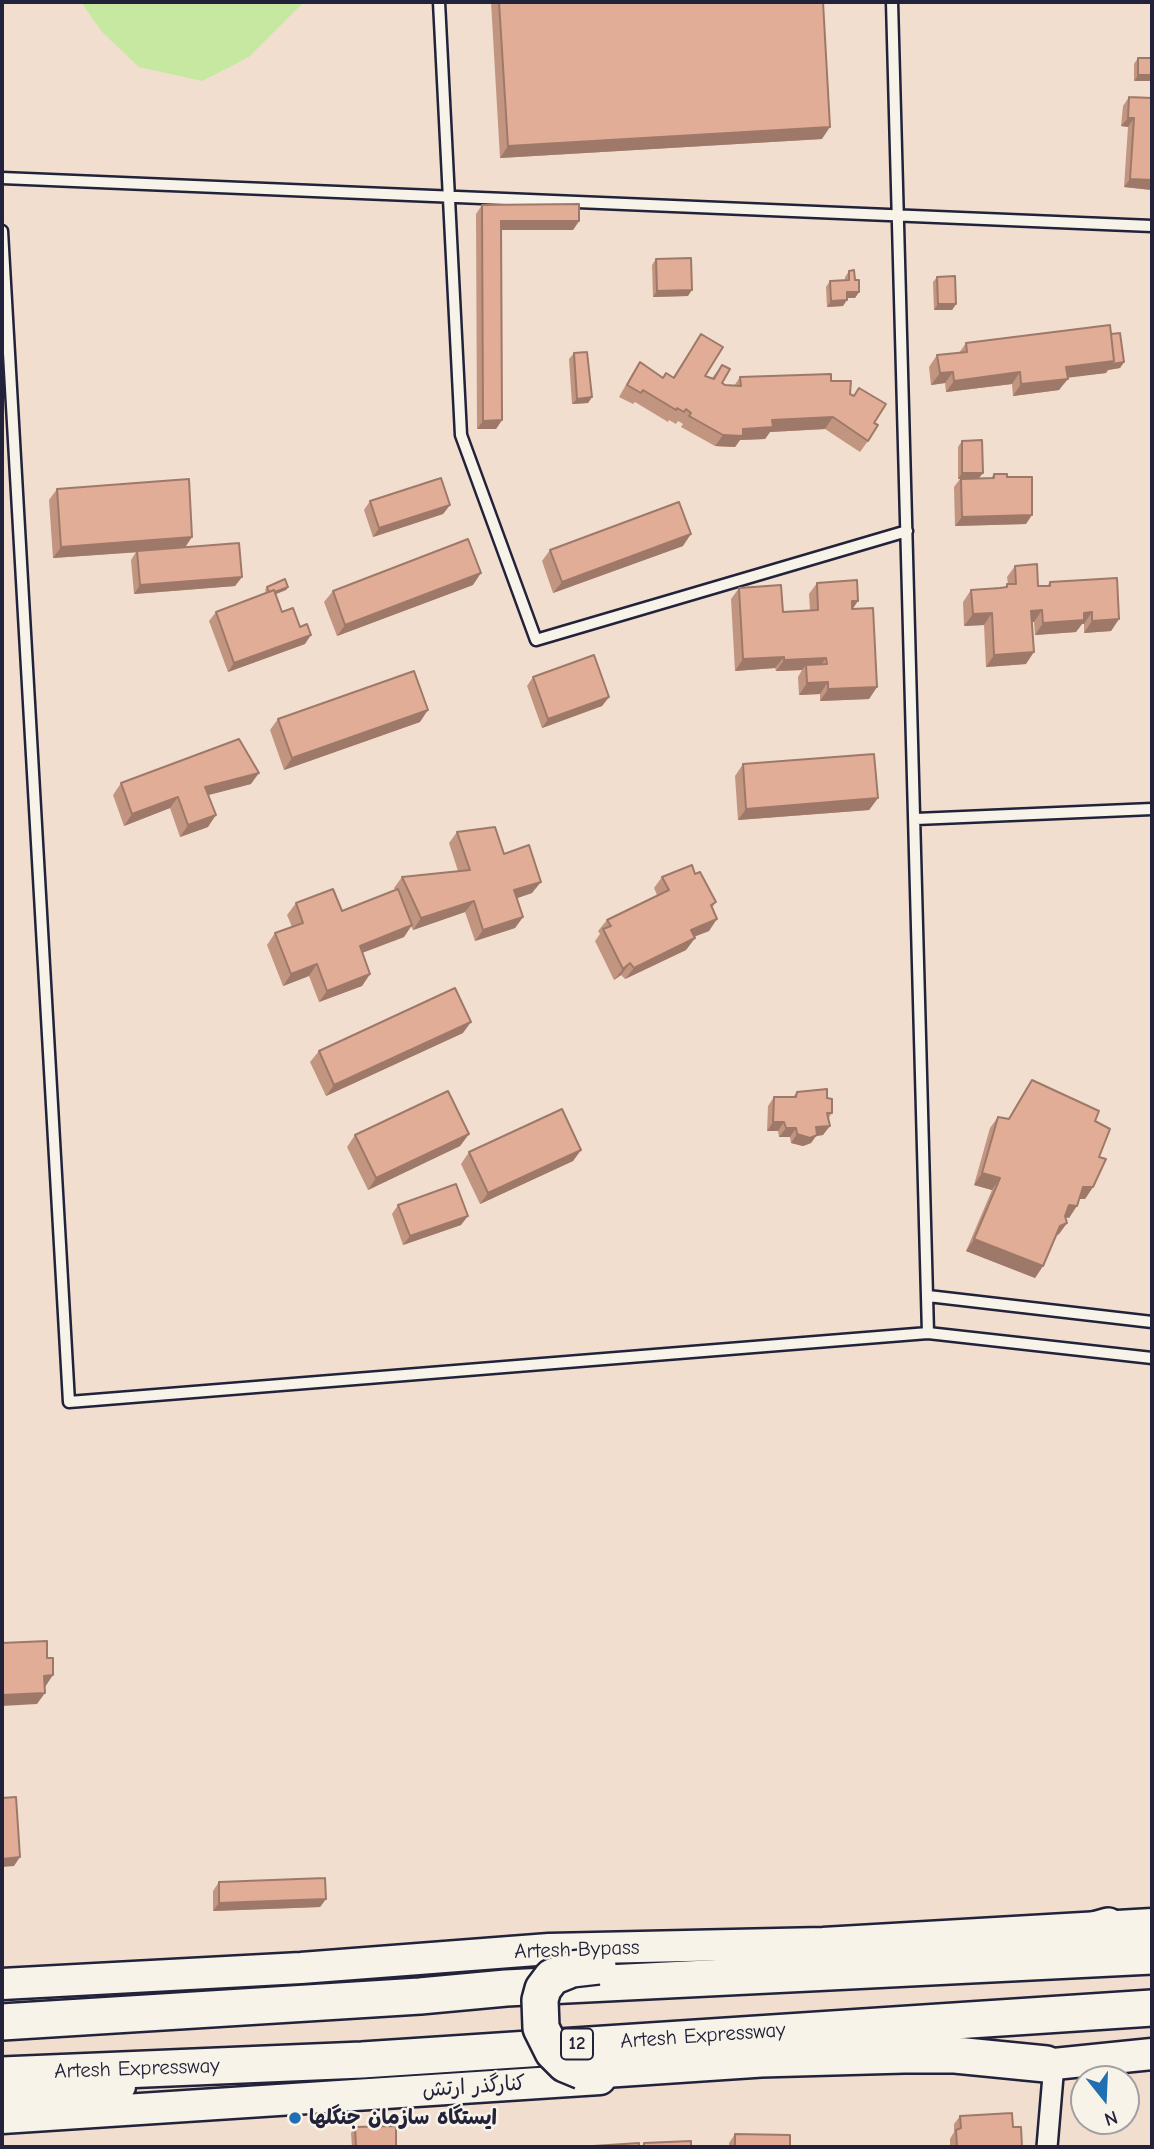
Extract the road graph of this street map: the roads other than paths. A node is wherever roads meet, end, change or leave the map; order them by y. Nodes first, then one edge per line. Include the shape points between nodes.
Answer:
1 (439, 2) edge
2 (892, 2) edge
3 (2, 178) edge
4 (450, 197) junction
5 (898, 216) junction
6 (1152, 226) edge
7 (2, 231) edge
8 (907, 531) junction
9 (1152, 809) edge
10 (916, 819) junction
11 (928, 1296) junction
12 (1152, 1322) edge
13 (928, 1333) junction
14 (1152, 1358) edge
15 (1152, 1924) edge
16 (1108, 1926) junction
17 (549, 1949) junction
18 (1152, 1956) edge
19 (2, 1984) edge
20 (401, 1997) junction
21 (1152, 2008) edge
22 (2, 2022) edge
23 (1152, 2054) edge
24 (362, 2060) junction
25 (1050, 2064) junction
26 (2, 2075) edge
27 (2, 2099) edge
28 (2, 2118) edge
29 (1046, 2147) edge

1 - 4 lane
2 - 5 lane
3 - 4 lane
4 - 5 lane
4 - 8 lane via 461,435 536,640
5 - 6 lane
5 - 8 lane
7 - 13 lane via 69,1402
8 - 10 lane
9 - 10 lane
10 - 11 lane
11 - 12 lane
11 - 13 lane
13 - 14 lane
15 - 16 main road, Artesh Bypass
16 - 17 main road, Artesh Bypass via 823,1943
16 - 25 highway, bridge via 1044,1944 572,1969 552,1977 540,2000 541,2028 553,2052 582,2071 761,2059 955,2054
17 - 19 main road, Artesh Bypass
17 - 20 main road via 455,1984
18 - 20 highway
20 - 22 highway
21 - 24 highway, Artesh Expressway / 12
23 - 25 main road
24 - 26 highway, Artesh Expressway / 12
24 - 27 main road
25 - 28 main road via 695,2073
25 - 29 street

